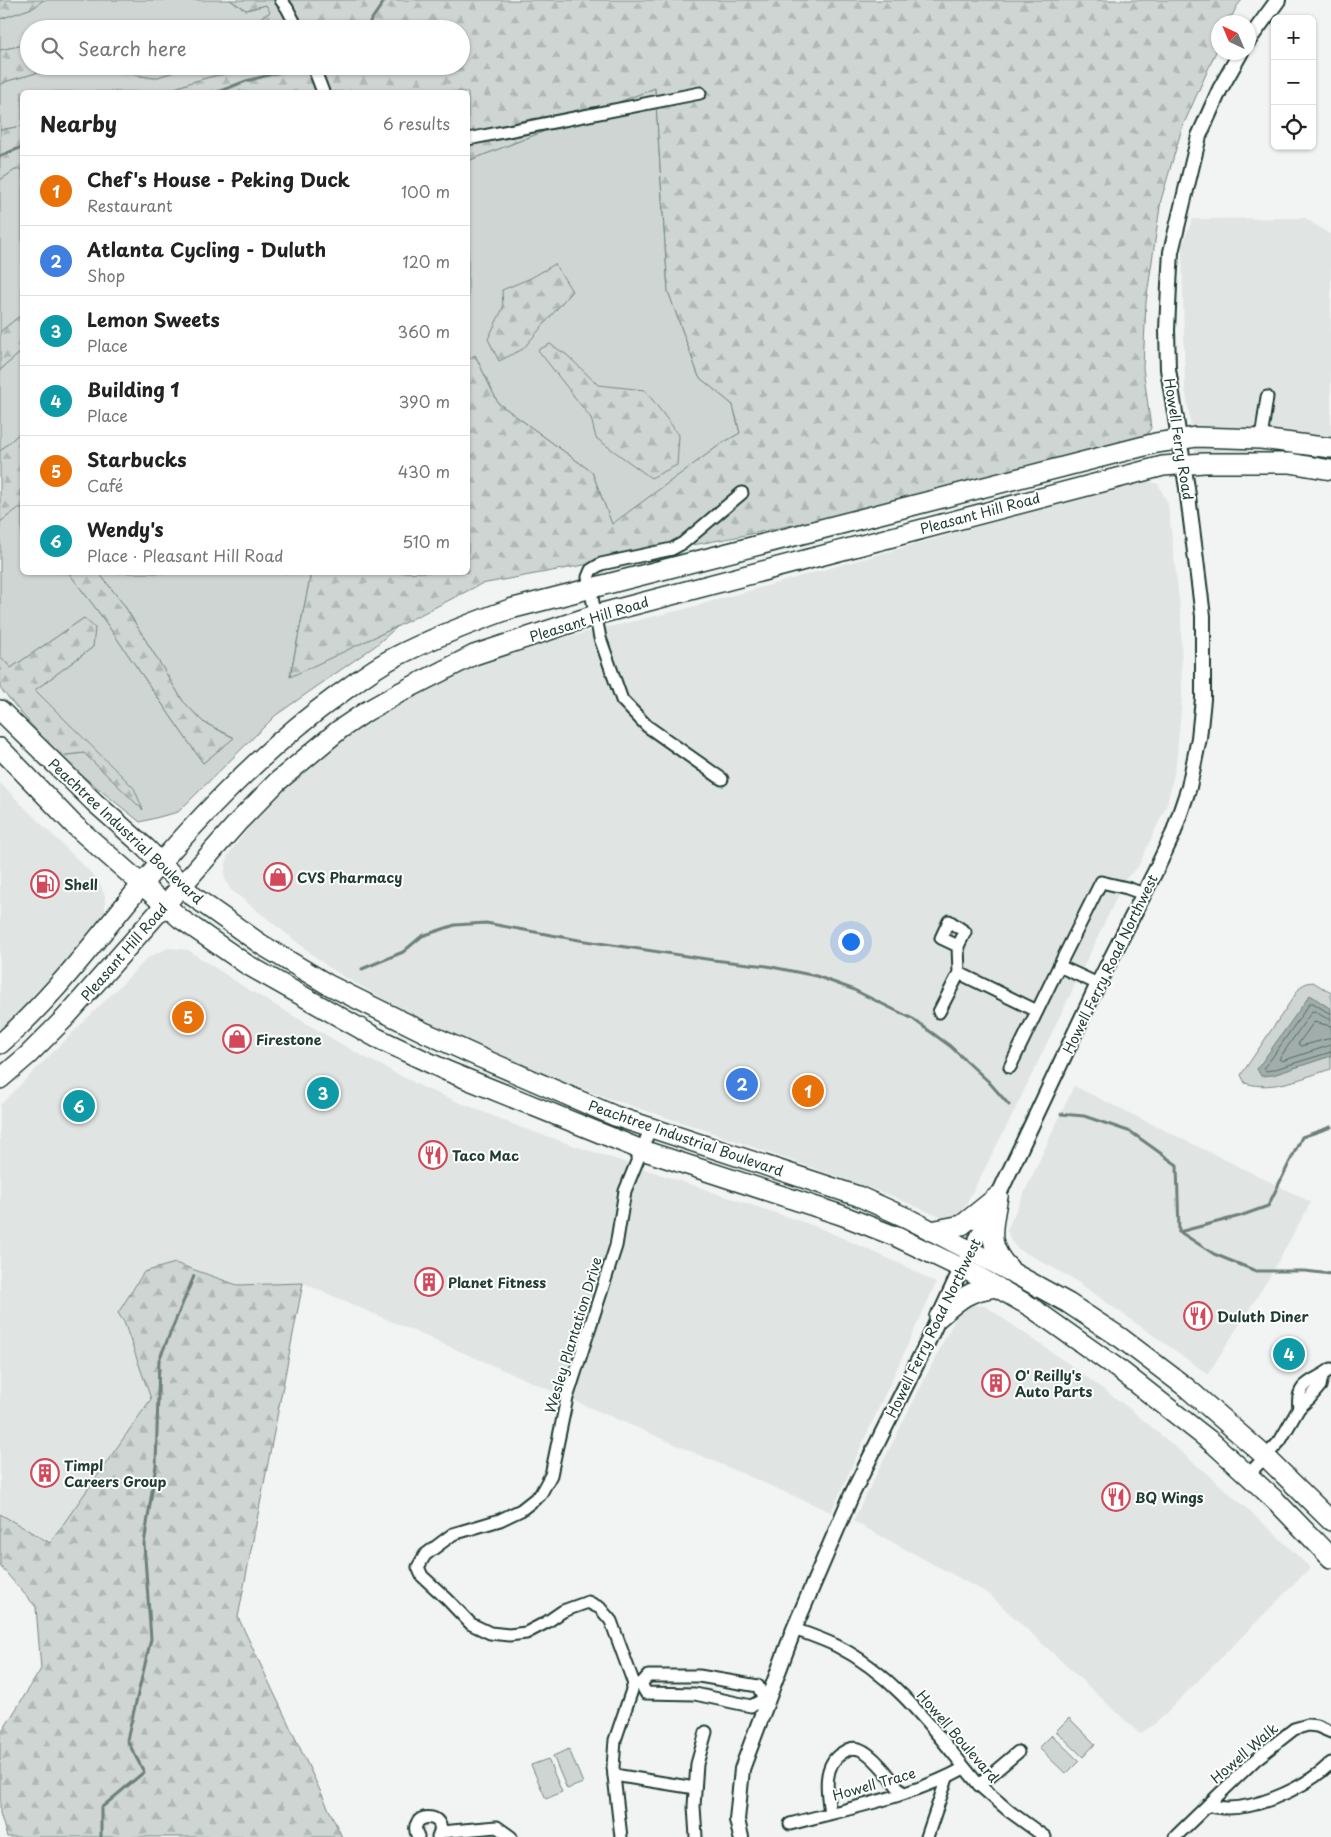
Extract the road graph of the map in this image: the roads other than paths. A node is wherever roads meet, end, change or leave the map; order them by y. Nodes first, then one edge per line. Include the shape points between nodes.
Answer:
1 (280, 0) edge
2 (1278, 0) edge
3 (293, 20) edge
4 (1256, 29) edge
5 (1236, 60) edge
6 (317, 75) edge
7 (323, 90) edge
8 (700, 93) dead end
9 (470, 139) edge
10 (1267, 397) dead end
11 (1261, 439) junction
12 (1179, 440) junction
13 (1331, 448) edge
14 (1183, 464) junction
15 (1331, 470) edge
16 (742, 493) dead end
17 (589, 589) junction
18 (595, 615) junction
19 (0, 710) edge
20 (0, 748) edge
21 (722, 779) dead end
22 (1173, 834) joint
23 (160, 863) junction
24 (142, 885) junction
25 (182, 886) junction
26 (1144, 894) junction
27 (165, 906) junction
28 (958, 946) dead end
29 (1058, 966) junction
30 (959, 973) junction
31 (1098, 984) junction
32 (1037, 1010) junction
33 (939, 1012) dead end
34 (0, 1044) edge
35 (1010, 1067) dead end
36 (0, 1079) edge
37 (651, 1127) junction
38 (642, 1150) junction
39 (998, 1196) junction
40 (931, 1231) junction
41 (970, 1251) junction
42 (961, 1268) junction
43 (1015, 1274) junction
44 (997, 1287) junction
45 (939, 1317) junction
46 (1326, 1373) edge
47 (1266, 1457) junction
48 (1248, 1476) junction
49 (1331, 1521) edge
50 (1331, 1558) edge
51 (794, 1629) junction
52 (716, 1678) junction
53 (638, 1684) junction
54 (714, 1697) junction
55 (766, 1700) junction
56 (706, 1732) dead end
57 (1331, 1732) edge
58 (1018, 1752) dead end
59 (1331, 1763) edge
60 (964, 1768) junction
61 (614, 1776) junction
62 (947, 1778) junction
63 (979, 1785) junction
64 (695, 1788) junction
65 (902, 1793) junction
66 (1208, 1805) junction
67 (830, 1813) junction
68 (790, 1824) dead end
69 (439, 1835) edge
70 (418, 1837) edge
71 (511, 1837) edge
72 (621, 1837) edge
73 (696, 1837) edge
74 (741, 1837) edge
75 (927, 1837) edge
76 (1045, 1837) edge
77 (1174, 1837) edge

1 - 3 street
2 - 4 street
5 - 12 street, Howell Ferry Road via 1199,136 1171,252 1168,369
6 - 7 street
8 - 9 street
10 - 11 street
11 - 12 highway, Pleasant Hill Road via 1196,437
11 - 13 highway, Pleasant Hill Road
12 - 14 street, Howell Ferry Road
12 - 17 highway, Pleasant Hill Road via 1120,452
14 - 15 highway, Pleasant Hill Road via 1290,462
14 - 18 highway, Pleasant Hill Road via 1163,466
14 - 22 street, Howell Ferry Road via 1203,616 1203,699 1189,787
16 - 17 street via 672,549 602,564 591,570
17 - 18 street
17 - 23 highway, Pleasant Hill Road via 510,609 469,624 386,663 306,718 260,758
18 - 21 street via 622,700 647,726
18 - 25 highway, Pleasant Hill Road via 474,655 367,711 320,744 277,782
19 - 23 highway, Peachtree Industrial Boulevard
20 - 24 highway, Peachtree Industrial Boulevard via 67,818
22 - 26 street, Howell Ferry Road Northwest
23 - 24 highway, Pleasant Hill Road
23 - 25 highway, Peachtree Industrial Boulevard
24 - 27 highway, Peachtree Industrial Boulevard
24 - 34 highway, Pleasant Hill Road via 44,1002
25 - 27 highway, Pleasant Hill Road
25 - 37 highway, Peachtree Industrial Boulevard via 262,945 328,984 481,1058 615,1116
26 - 29 street via 1100,882
26 - 31 street, Howell Ferry Road Northwest
27 - 36 highway, Pleasant Hill Road via 65,1018
27 - 38 highway, Peachtree Industrial Boulevard via 246,964 377,1038 447,1071
28 - 30 street
29 - 31 street
29 - 32 street
30 - 32 street
30 - 33 street
31 - 39 street, Howell Ferry Road Northwest
32 - 35 street
37 - 38 street
37 - 40 highway, Peachtree Industrial Boulevard via 858,1196
38 - 42 highway, Peachtree Industrial Boulevard via 841,1215 898,1237
38 - 53 street, Wesley Plantation Drive via 625,1191 616,1246 567,1398 552,1475 540,1495 521,1510 453,1534 425,1555 418,1566 422,1576 471,1624 490,1633 526,1633 562,1611 588,1602 600,1608 612,1621
39 - 40 highway via 962,1225
39 - 41 street, Howell Ferry Road Northwest
39 - 43 highway via 992,1234 994,1246 1000,1259
40 - 41 highway, Peachtree Industrial Boulevard
41 - 42 street, Howell Ferry Road Northwest
41 - 43 highway, Peachtree Industrial Boulevard
42 - 44 highway, Peachtree Industrial Boulevard
42 - 45 street, Howell Ferry Road Northwest
43 - 47 highway, Peachtree Industrial Boulevard via 1068,1303 1121,1338 1187,1388
44 - 45 highway via 966,1294
44 - 48 highway, Peachtree Industrial Boulevard via 1031,1307 1121,1371 1201,1433
45 - 51 street, Howell Ferry Road Northwest via 852,1494
46 - 47 street via 1310,1380 1300,1392 1299,1408 1280,1441
47 - 48 street
47 - 49 highway, Peachtree Industrial Boulevard
48 - 50 highway, Peachtree Industrial Boulevard
51 - 55 street, Howell Ferry Road Northwest
51 - 60 street, Howell Boulevard via 836,1645 863,1661 916,1707
52 - 53 street via 648,1676
52 - 54 street
52 - 55 street via 758,1686
53 - 54 street via 646,1693
53 - 61 street via 615,1740
54 - 55 street via 751,1706
55 - 74 street, Howell Ferry Road Northwest via 742,1769 737,1820
56 - 64 street via 696,1764
57 - 66 street, Howell Walk via 1308,1725 1294,1729 1256,1759
58 - 63 street
59 - 66 street, Howell Walk via 1310,1780 1276,1797 1228,1808
60 - 62 street, Howell Trace
60 - 63 street, Howell Boulevard
61 - 64 street
61 - 72 street
62 - 65 street, Howell Trace
62 - 75 street
63 - 76 street, Howell Boulevard
64 - 73 street
65 - 67 street, Howell Trace
65 - 67 street via 872,1758 860,1750 849,1748 835,1757 828,1771 826,1791
66 - 77 street, Howell Walk
67 - 68 street, Howell Trace
69 - 70 street via 438,1821 427,1817 417,1823
69 - 71 street via 497,1827

